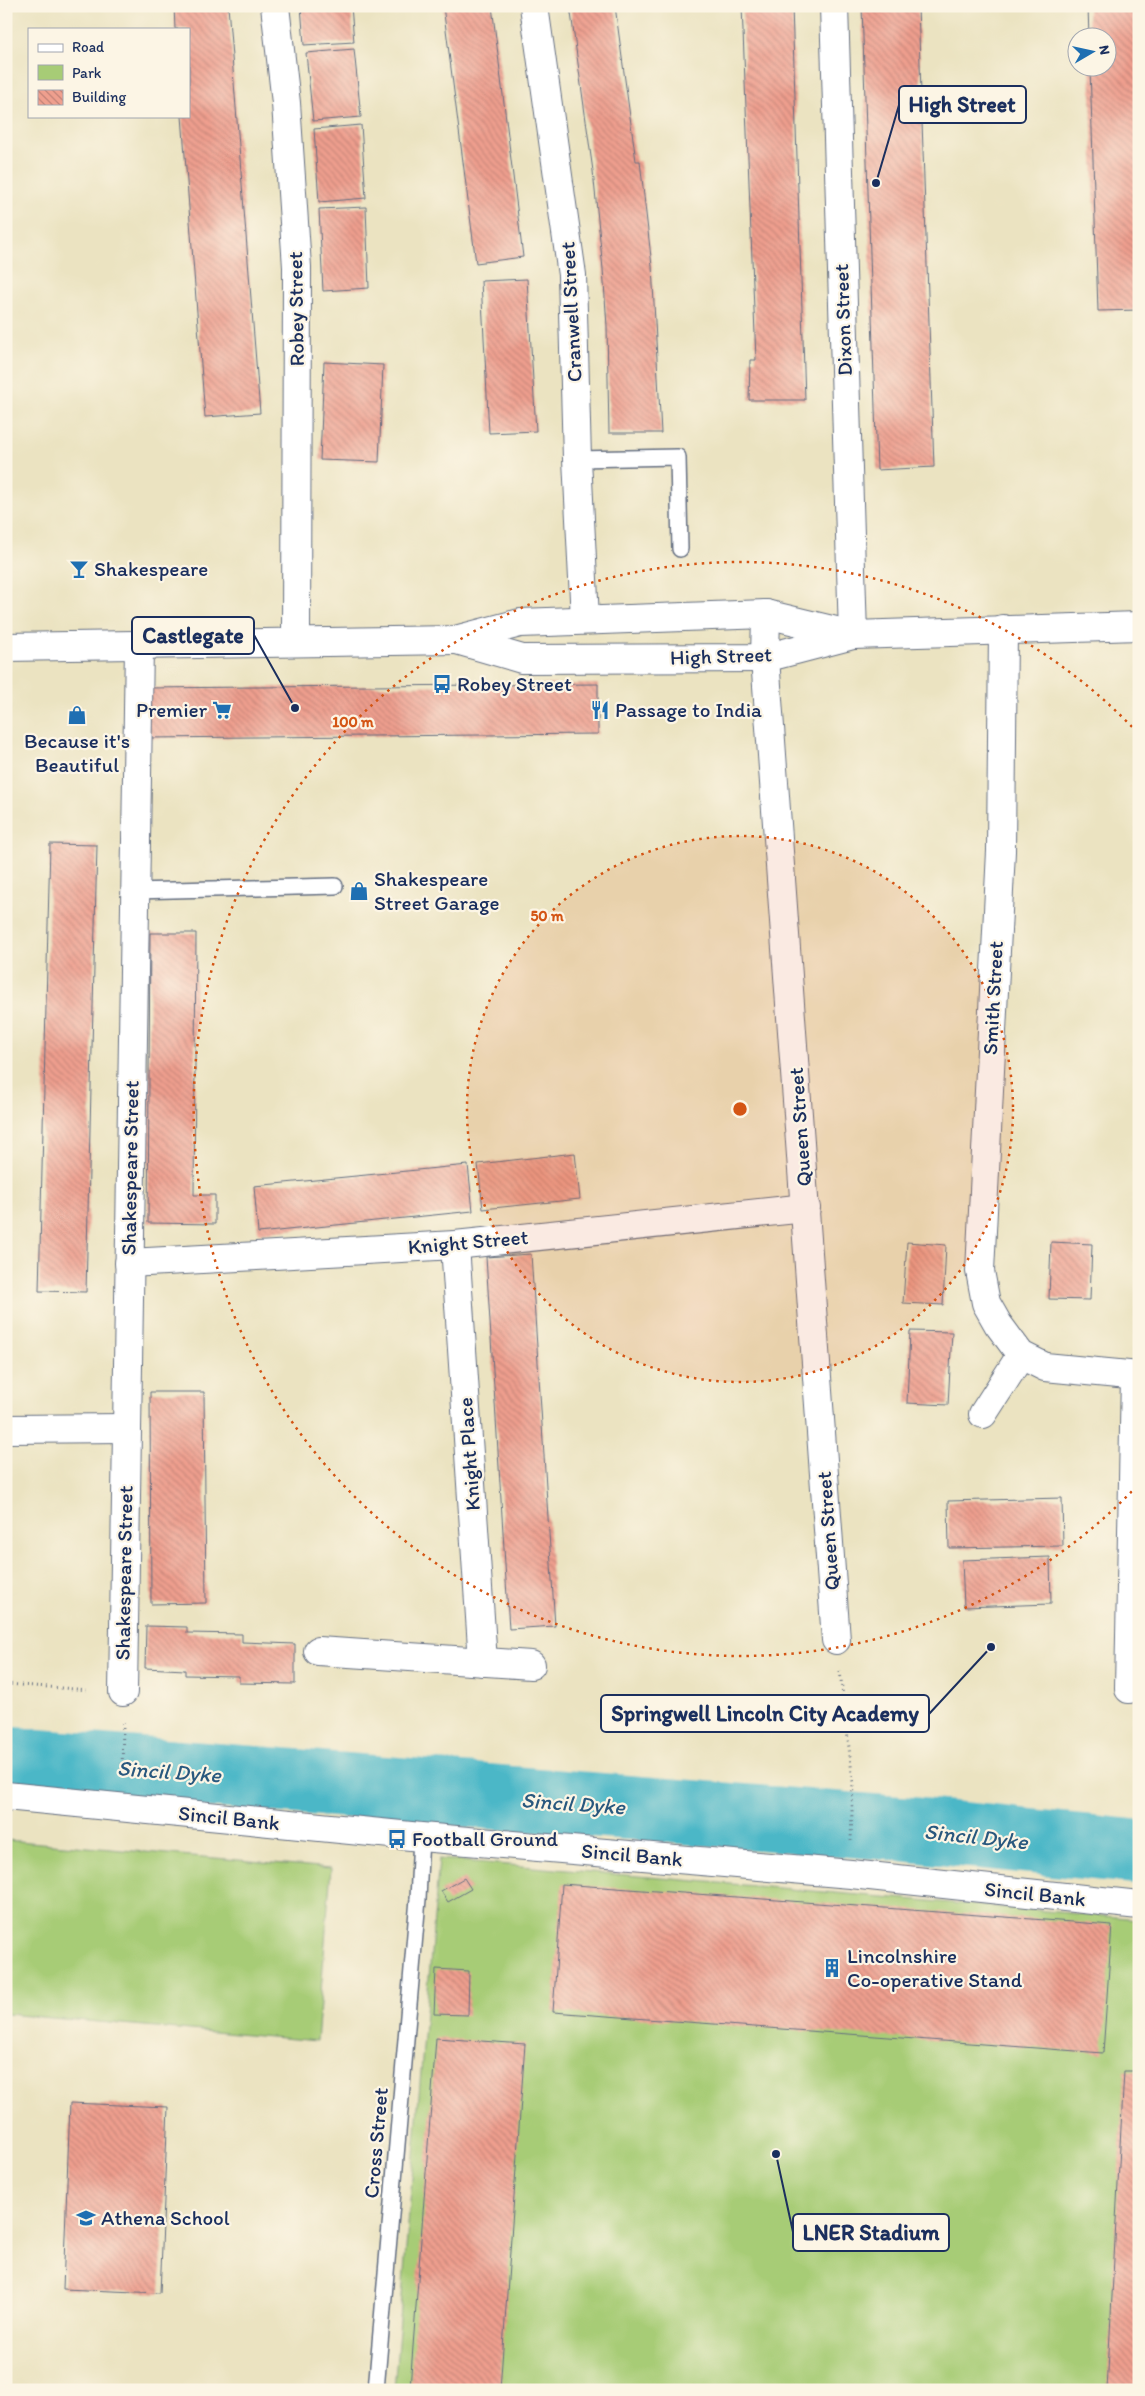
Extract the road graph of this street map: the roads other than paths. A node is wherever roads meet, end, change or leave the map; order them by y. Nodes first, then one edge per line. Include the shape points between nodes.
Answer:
1 (275, 6) edge
2 (534, 6) edge
3 (834, 6) edge
4 (577, 459) junction
5 (680, 549) dead end
6 (766, 614) junction
7 (586, 619) junction
8 (1139, 626) edge
9 (1004, 629) junction
10 (854, 635) junction
11 (455, 640) junction
12 (296, 642) junction
13 (139, 645) junction
14 (6, 647) edge
15 (765, 658) junction
16 (334, 886) dead end
17 (134, 891) junction
18 (806, 1208) junction
19 (455, 1245) junction
20 (129, 1263) junction
21 (1021, 1355) junction
22 (1137, 1376) edge
23 (983, 1414) dead end
24 (126, 1428) junction
25 (6, 1429) edge
26 (836, 1640) road end
27 (318, 1651) dead end
28 (483, 1662) junction
29 (531, 1665) dead end
30 (1130, 1688) dead end
31 (123, 1698) road end
32 (6, 1796) edge
33 (421, 1837) junction
34 (1139, 1904) edge
35 (376, 2390) edge

1 - 12 street, Robey Street via 298,267
2 - 4 street, Cranwell Street via 572,275
3 - 10 street, Dixon Street
4 - 5 lane via 678,457
4 - 7 street, Cranwell Street
6 - 7 street, High Street
6 - 10 street, High Street
6 - 15 street, Queen Street
7 - 11 street, High Street via 520,623
8 - 9 street
9 - 10 street
9 - 21 street, Smith Street via 1000,851 980,1271 986,1303
10 - 15 street, High Street
11 - 12 street
11 - 15 street, High Street via 522,659
12 - 13 street
13 - 14 street
13 - 17 street, Shakespeare Street
15 - 18 street, Queen Street
16 - 17 lane
17 - 20 street, Shakespeare Street
18 - 19 street, Knight Street
18 - 26 street, Queen Street
19 - 20 street, Knight Street
19 - 28 street, Knight Place
20 - 24 street, Shakespeare Street
21 - 22 street, Smith Street via 1045,1367
21 - 23 street
22 - 30 street
24 - 25 street
24 - 31 street, Shakespeare Street
27 - 28 street
28 - 29 street
32 - 33 street, Sincil Bank
33 - 34 street, Sincil Bank via 851,1874
33 - 35 lane, Cross Street

